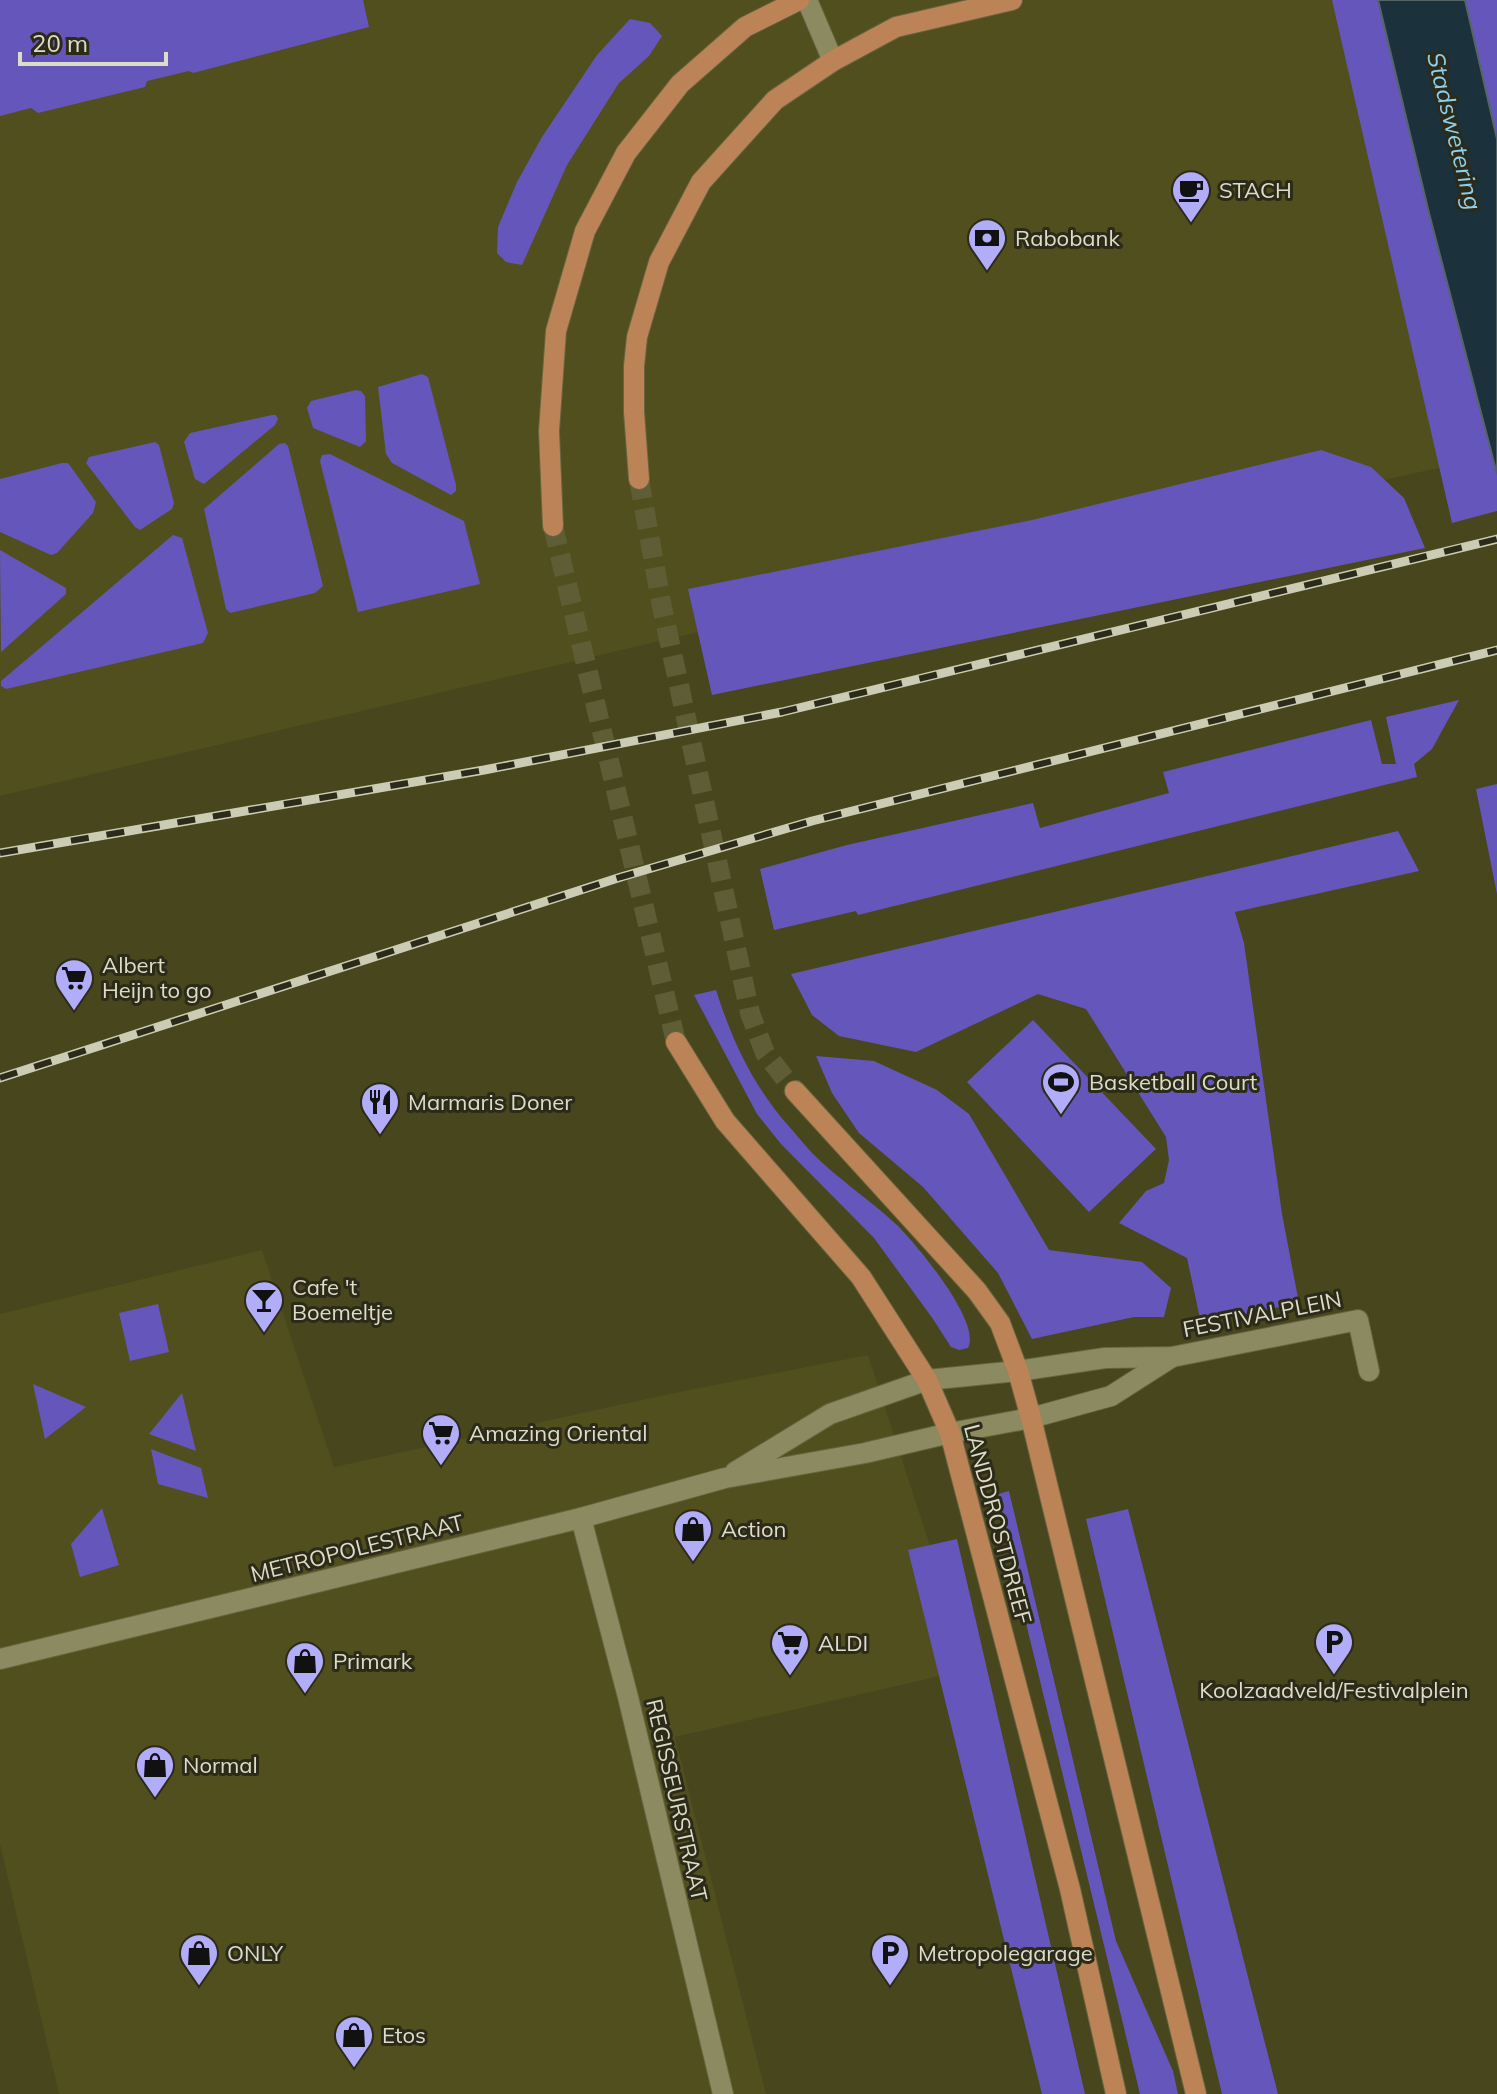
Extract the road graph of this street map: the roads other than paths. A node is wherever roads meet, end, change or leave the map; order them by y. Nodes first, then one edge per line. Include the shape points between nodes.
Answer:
1 (799, 0) edge
2 (807, 0) edge
3 (1012, 0) edge
4 (833, 61) junction
5 (639, 479) tunnel mouth
6 (553, 526) tunnel mouth
7 (676, 1042) tunnel mouth
8 (795, 1091) tunnel mouth
9 (1172, 1357) junction
10 (1018, 1371) junction
11 (1369, 1371) dead end
12 (927, 1380) junction
13 (1031, 1418) junction
14 (950, 1433) junction
15 (725, 1478) junction
16 (581, 1518) junction
17 (0, 1659) edge
18 (723, 2094) edge
19 (1116, 2094) edge
20 (1196, 2094) edge

1 - 6 main road via 745,27 680,84 626,153 585,231 556,331 549,431
2 - 4 street
3 - 4 main road via 896,27
4 - 5 main road via 775,100 701,182 659,262 634,366
7 - 12 main road, LANDDROSTDREEF via 725,1121 861,1277
8 - 10 main road via 977,1291 1000,1323
9 - 10 street, FESTIVALPLEIN via 1105,1358
9 - 11 street, FESTIVALPLEIN via 1358,1320
9 - 13 street, FESTIVALPLEIN via 1111,1396
10 - 12 street, METROPOLESTRAAT
10 - 13 main road
12 - 14 main road, LANDDROSTDREEF
12 - 15 street, METROPOLESTRAAT via 830,1414
13 - 14 street, FESTIVALPLEIN
13 - 20 main road
14 - 15 street, METROPOLESTRAAT
14 - 19 main road, LANDDROSTDREEF via 1066,1874
15 - 16 street, METROPOLESTRAAT
16 - 17 street, METROPOLESTRAAT
16 - 18 street, REGISSEURSTRAAT

